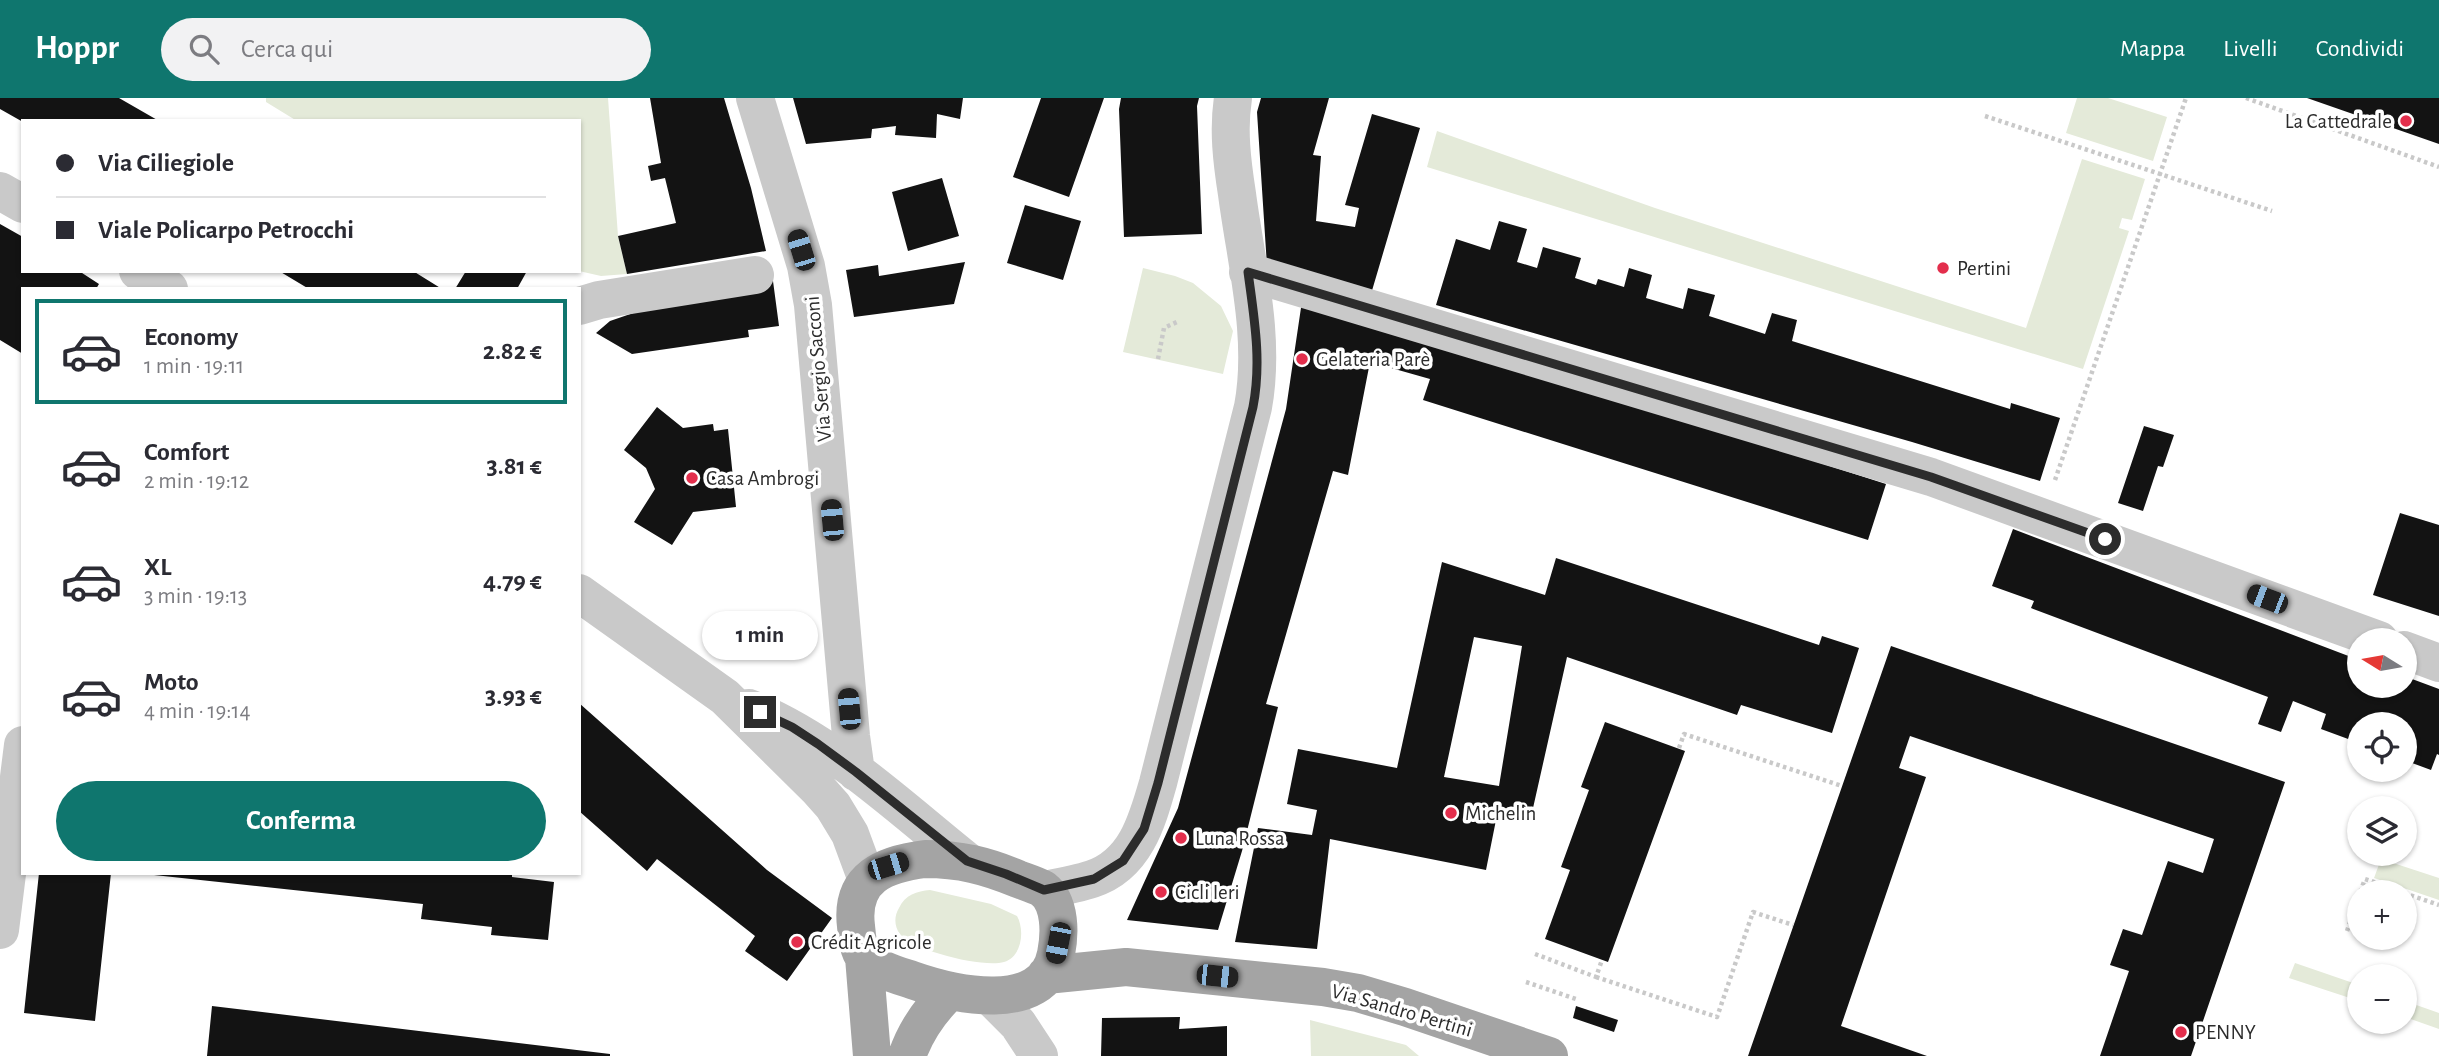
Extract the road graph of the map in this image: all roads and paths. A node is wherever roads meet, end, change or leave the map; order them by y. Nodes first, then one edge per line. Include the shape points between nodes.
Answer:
1 (755, 98) edge
2 (1233, 98) edge
3 (2186, 98) edge
4 (2246, 98) edge
5 (1985, 116) dead end
6 (2439, 167) edge
7 (2161, 175) junction
8 (0, 191) edge
9 (21, 203) edge
10 (2272, 211) dead end
11 (1248, 272) junction
12 (142, 273) edge
13 (755, 275) dead end
14 (166, 287) edge
15 (581, 305) edge
16 (1179, 321) dead end
17 (1158, 359) dead end
18 (2043, 517) junction
19 (581, 594) edge
20 (2347, 628) edge
21 (2417, 655) edge
22 (2439, 663) edge
23 (725, 698) junction
24 (1679, 748) dead end
25 (21, 766) edge
26 (856, 772) junction
27 (1842, 786) dead end
28 (967, 861) junction
29 (867, 880) junction
30 (1044, 890) junction
31 (2417, 897) edge
32 (2439, 905) edge
33 (1793, 925) dead end
34 (1058, 926) junction
35 (0, 930) edge
36 (1535, 954) dead end
37 (864, 957) junction
38 (1602, 960) dead end
39 (1126, 967) junction
40 (1046, 975) junction
41 (1596, 977) junction
42 (1526, 982) dead end
43 (950, 991) junction
44 (990, 996) junction
45 (1579, 1000) dead end
46 (1479, 1044) edge
47 (872, 1056) edge
48 (906, 1056) edge
49 (1039, 1056) edge
50 (1549, 1056) edge

1 - 26 street, Via Sergio Sacconi via 813,305
2 - 11 street via 1232,157
3 - 7 path
4 - 6 path
5 - 7 path
7 - 10 path
7 - 18 path
8 - 9 street
11 - 18 street via 1931,477
11 - 30 street via 1257,341 1256,388 1152,807 1123,861 1094,879
12 - 14 street
13 - 15 street
16 - 17 path via 1164,328
18 - 20 street
19 - 23 street
21 - 22 street
23 - 26 street via 792,727
23 - 29 street via 833,806 850,834
24 - 27 path via 1684,734
25 - 35 street
26 - 28 street
28 - 29 main road via 902,862
28 - 30 main road
29 - 37 main road via 855,920
30 - 34 main road via 1057,913
31 - 32 path
33 - 41 path via 1753,912 1717,1017
34 - 39 main road, Via Sandro Pertini via 1101,959
34 - 40 main road via 1055,961
36 - 41 path
37 - 43 main road via 895,975
37 - 47 main road
38 - 41 path
39 - 40 main road, Via Sandro Pertini
39 - 46 main road, Via Sandro Pertini via 1359,993
40 - 44 main road via 1021,992
42 - 45 path
43 - 44 main road
43 - 48 main road via 926,1017
44 - 49 street via 1018,1024
46 - 50 main road, Via Sandro Pertini

